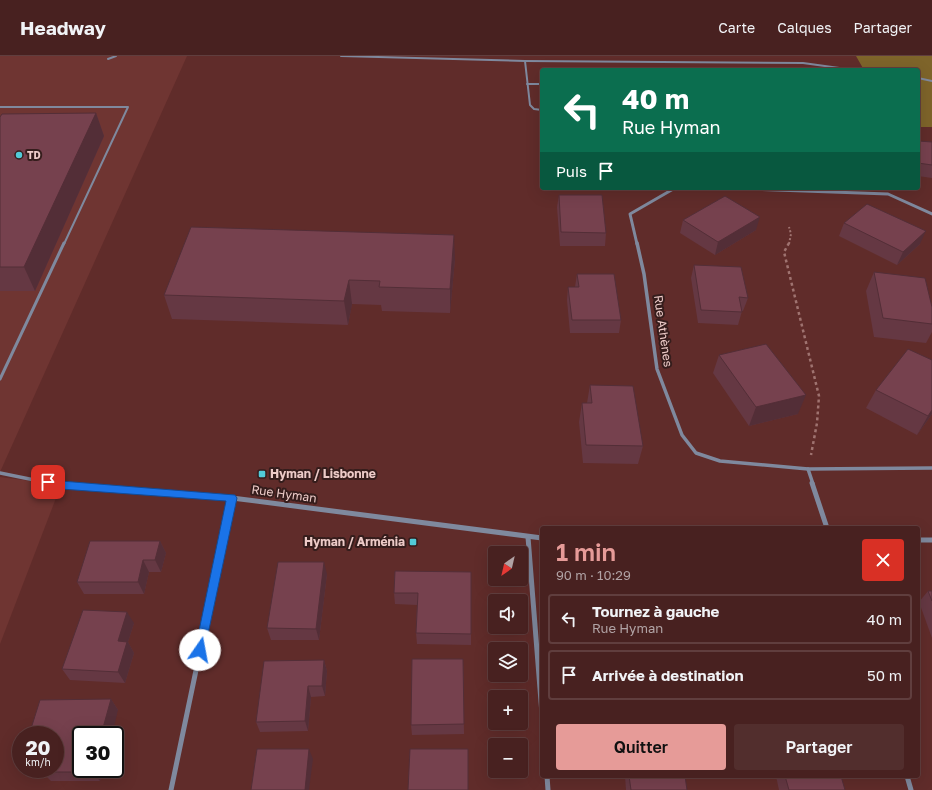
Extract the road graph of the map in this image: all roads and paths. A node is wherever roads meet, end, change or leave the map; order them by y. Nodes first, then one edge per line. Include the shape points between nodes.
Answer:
1 (116, 56) edge
2 (340, 56) edge
3 (108, 59) dead end
4 (525, 61) junction
5 (839, 68) edge
6 (920, 78) edge
7 (932, 81) edge
8 (527, 84) junction
9 (540, 84) edge
10 (0, 107) edge
11 (540, 110) edge
12 (672, 190) edge
13 (777, 190) edge
14 (932, 214) edge
15 (789, 227) dead end
16 (0, 379) edge
17 (932, 468) edge
18 (808, 469) junction
19 (0, 473) edge
20 (232, 498) junction
21 (826, 526) edge
22 (528, 537) junction
23 (540, 538) edge
24 (920, 540) edge
25 (932, 540) edge
26 (540, 689) edge
27 (547, 778) edge
28 (908, 778) edge
29 (172, 790) edge
30 (548, 790) edge
31 (911, 790) edge

1 - 3 lane
2 - 4 lane
4 - 5 lane via 803,63
4 - 8 lane
6 - 7 lane
8 - 9 lane
8 - 11 lane via 530,105
10 - 16 lane via 128,107
12 - 18 street, Rue Athènes via 630,214 644,274 657,369 682,434 696,453 720,461
13 - 14 street via 888,194
15 - 18 path via 792,234 784,252 819,396 817,423
17 - 18 street, Rue Athènes
18 - 21 street
19 - 20 street, Rue Hyman via 61,485
20 - 22 street, Rue Hyman
20 - 29 street
22 - 23 street, Rue Hyman
22 - 26 street
24 - 25 street
27 - 30 street
28 - 31 street

